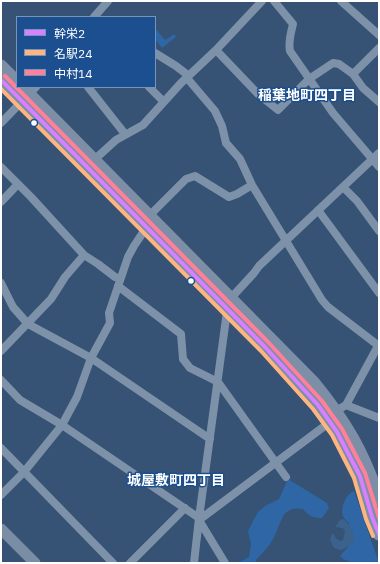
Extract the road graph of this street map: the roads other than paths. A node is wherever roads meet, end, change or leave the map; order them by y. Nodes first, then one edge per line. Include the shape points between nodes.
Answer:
1 (108, 1) edge
2 (274, 1) edge
3 (341, 1) edge
4 (257, 3) edge
5 (99, 15) edge
6 (379, 36) edge
7 (379, 48) edge
8 (216, 50) junction
9 (156, 54) edge
10 (1, 66) edge
11 (354, 74) junction
12 (188, 77) junction
13 (308, 79) junction
14 (1, 80) edge
15 (16, 81) edge
16 (16, 88) edge
17 (17, 88) edge
18 (89, 88) edge
19 (150, 88) edge
20 (27, 93) edge
21 (164, 102) junction
22 (379, 102) edge
23 (1, 123) edge
24 (125, 134) junction
25 (379, 153) edge
26 (94, 160) junction
27 (372, 160) junction
28 (1, 167) edge
29 (379, 167) edge
30 (18, 184) junction
31 (252, 184) junction
32 (343, 187) junction
33 (1, 202) edge
34 (318, 210) junction
35 (147, 222) junction
36 (379, 230) edge
37 (286, 240) junction
38 (84, 256) junction
39 (119, 282) junction
40 (1, 283) edge
41 (378, 290) edge
42 (231, 298) junction
43 (227, 311) junction
44 (28, 324) junction
45 (379, 346) edge
46 (1, 351) edge
47 (91, 358) junction
48 (1, 380) edge
49 (218, 382) junction
50 (338, 412) junction
51 (379, 418) edge
52 (62, 425) junction
53 (210, 439) junction
54 (1, 448) edge
55 (276, 462) junction
56 (24, 472) junction
57 (286, 477) dead end
58 (1, 495) edge
59 (379, 500) edge
60 (185, 508) junction
61 (199, 519) junction
62 (1, 529) edge
63 (379, 534) edge
64 (35, 563) edge
65 (114, 563) edge
66 (130, 563) edge
67 (194, 563) edge
68 (225, 563) edge

1 - 5 street
2 - 13 street via 294,24 288,46
3 - 6 street
4 - 8 street
7 - 11 street
8 - 12 street
8 - 13 street via 258,94 278,110
9 - 12 street
10 - 15 main road
11 - 13 street via 333,63
11 - 22 street via 363,88
12 - 21 street
12 - 31 street via 215,111 226,143 240,159
13 - 27 street
14 - 16 main road
17 - 20 main road
18 - 24 street
19 - 21 street
20 - 23 street
20 - 26 main road
20 - 35 main road
21 - 24 street via 144,125
24 - 26 street
25 - 27 street
26 - 35 main road
27 - 29 street
27 - 32 street
28 - 30 street
30 - 33 street
30 - 38 street
31 - 35 street via 229,197 195,176 186,179
31 - 37 street
32 - 34 street
32 - 36 street
34 - 37 street
34 - 41 street
35 - 39 street
35 - 42 main road
35 - 43 main road
37 - 42 street
37 - 45 street via 328,307
38 - 39 street
38 - 44 street
39 - 47 street via 109,313 110,323
39 - 49 street via 181,334 183,359 190,368
40 - 44 street via 13,307
42 - 43 street
42 - 50 main road via 314,383
43 - 49 street
43 - 50 main road via 265,347 318,405
44 - 46 street
44 - 47 street
45 - 50 street
47 - 52 street via 77,398
47 - 53 street
48 - 52 street via 20,400
49 - 53 street
49 - 55 street
50 - 51 street
50 - 55 street
50 - 59 main road via 360,451
50 - 63 main road via 344,443 360,476
52 - 56 street
52 - 60 street
53 - 61 street
54 - 56 street
55 - 57 street
55 - 61 street
56 - 58 street
56 - 65 street
60 - 61 street
60 - 66 street
61 - 67 street
61 - 68 street
62 - 64 street

